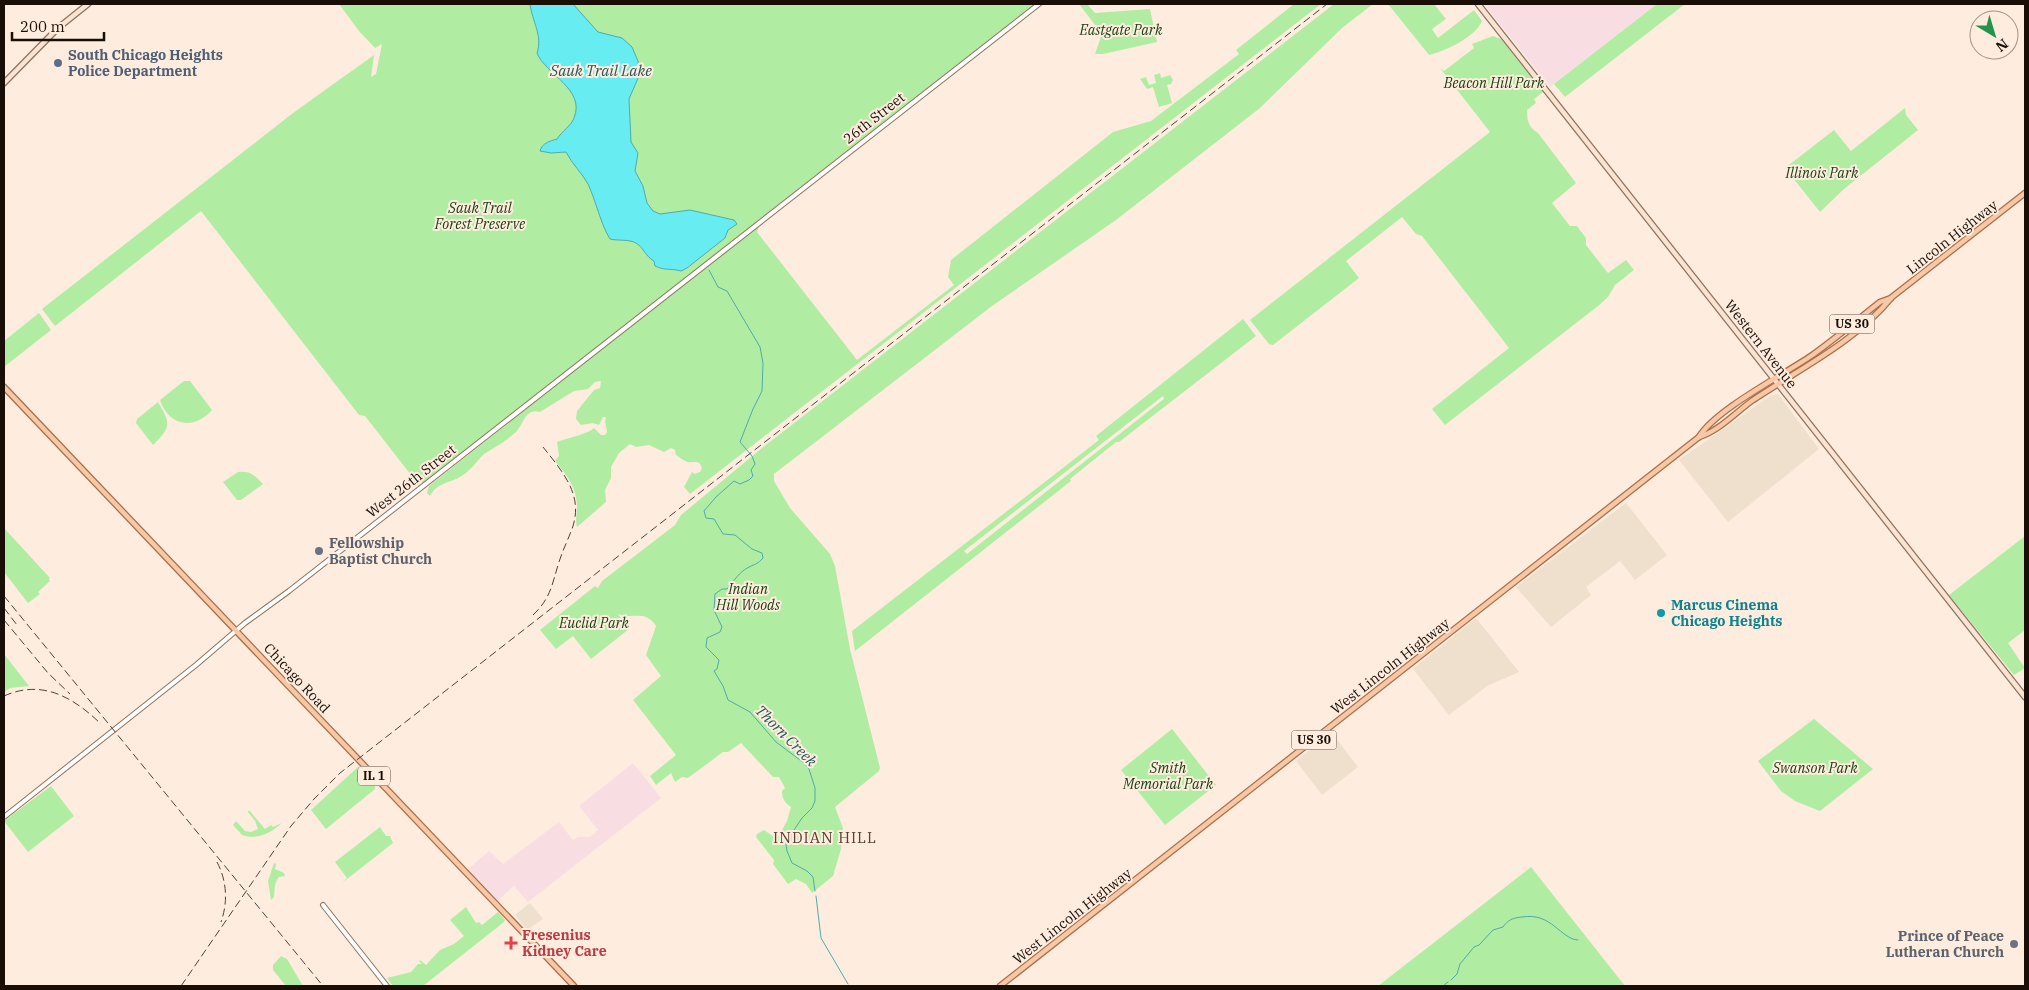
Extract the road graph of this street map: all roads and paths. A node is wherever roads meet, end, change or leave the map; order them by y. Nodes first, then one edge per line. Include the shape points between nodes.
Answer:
1 (88, 4) edge
2 (1039, 4) edge
3 (1478, 4) edge
4 (4, 82) edge
5 (2025, 193) edge
6 (723, 250) joint
7 (1892, 297) junction
8 (1774, 379) junction
9 (1779, 385) junction
10 (4, 387) edge
11 (1700, 437) junction
12 (236, 630) junction
13 (2025, 697) edge
14 (4, 817) edge
15 (324, 905) dead end
16 (387, 986) edge
17 (574, 986) edge
18 (1000, 986) edge

1 - 4 main road via 58,28
2 - 6 street, 26th Street
3 - 8 main road, Western Avenue
5 - 7 main road, Lincoln Highway / US 30
6 - 12 street, West 26th Street
7 - 8 main road, Lincoln Highway / US 30 via 1880,302 1816,352
7 - 9 main road, Lincoln Highway / US 30 via 1883,309 1824,355
8 - 9 main road, Western Avenue
8 - 11 main road, West Lincoln Highway / US 30 via 1727,411
9 - 11 main road, West Lincoln Highway / US 30
9 - 13 main road, Western Avenue
10 - 12 main road, Chicago Road / IL 1
11 - 18 main road, West Lincoln Highway / US 30
12 - 14 street, West 26th Street
12 - 17 main road, Chicago Road / IL 1
15 - 16 street

